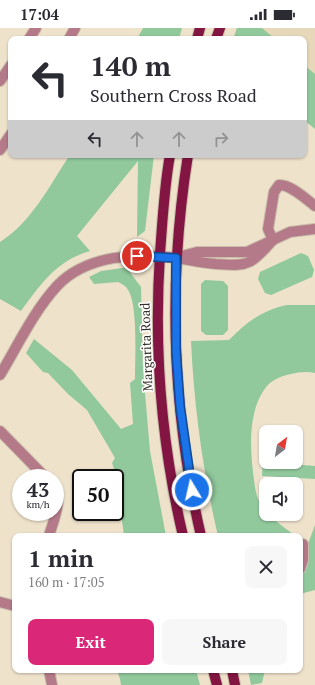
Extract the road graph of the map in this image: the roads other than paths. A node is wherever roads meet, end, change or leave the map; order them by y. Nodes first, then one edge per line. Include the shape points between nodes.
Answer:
1 (8, 69) edge
2 (0, 81) edge
3 (8, 138) edge
4 (0, 150) edge
5 (170, 158) edge
6 (188, 158) edge
7 (315, 206) edge
8 (315, 229) edge
9 (273, 240) junction
10 (159, 257) junction
11 (176, 258) junction
12 (0, 375) edge
13 (0, 431) edge
14 (37, 469) edge
15 (53, 521) edge
16 (50, 533) edge
17 (182, 533) edge
18 (200, 533) edge
19 (303, 544) dead end
20 (303, 560) edge
21 (0, 602) edge
22 (12, 605) edge
23 (50, 673) edge
24 (215, 673) edge
25 (233, 673) edge
26 (52, 685) edge
27 (217, 685) edge
28 (235, 685) edge

1 - 2 street
3 - 4 street
5 - 10 main road, Margarita Road
6 - 11 main road
7 - 9 street via 289,188 279,185 274,192 268,229
8 - 9 street via 290,232
9 - 11 street via 247,252 197,252
10 - 11 street
10 - 12 street via 117,258 77,270 58,285 41,307
10 - 17 main road, Margarita Road via 158,369 172,488
11 - 18 main road via 176,350 181,420
13 - 14 street
15 - 16 street
19 - 20 street
21 - 22 street
23 - 26 street
24 - 27 main road
25 - 28 main road

